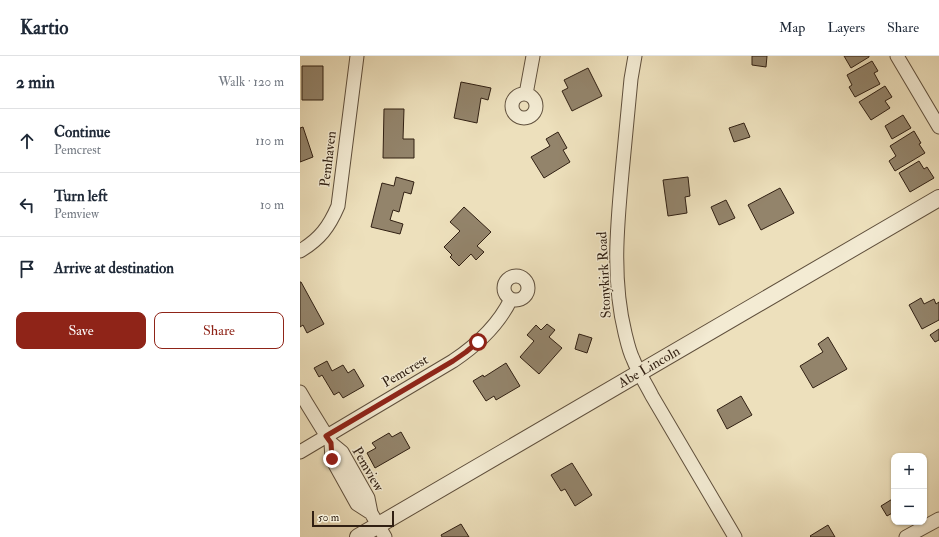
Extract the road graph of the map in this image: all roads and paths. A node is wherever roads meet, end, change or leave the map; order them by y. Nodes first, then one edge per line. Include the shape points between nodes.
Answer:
1 (357, 56) edge
2 (533, 56) edge
3 (635, 56) edge
4 (897, 56) edge
5 (526, 94) dead end
6 (934, 105) edge
7 (939, 127) edge
8 (939, 198) edge
9 (300, 251) edge
10 (510, 299) dead end
11 (640, 373) junction
12 (300, 392) edge
13 (329, 440) junction
14 (300, 452) edge
15 (939, 519) edge
16 (378, 525) edge
17 (358, 537) edge
18 (735, 537) edge
19 (906, 537) edge

1 - 9 street, Pemhaven via 338,206 322,234
2 - 5 street
3 - 11 street, Stonykirk Road via 617,224 616,262 623,323 630,352
4 - 6 street
6 - 7 street
8 - 11 street, Abe Lincoln
10 - 13 street, Pemcrest via 499,319 466,352
11 - 16 street, Abe Lincoln
11 - 18 street, Stonykirk Road
12 - 13 street, Pemview
13 - 14 street, Pemcrest
13 - 16 street, Pemview via 332,459 357,504
15 - 19 street
16 - 17 street, Abe Lincoln

